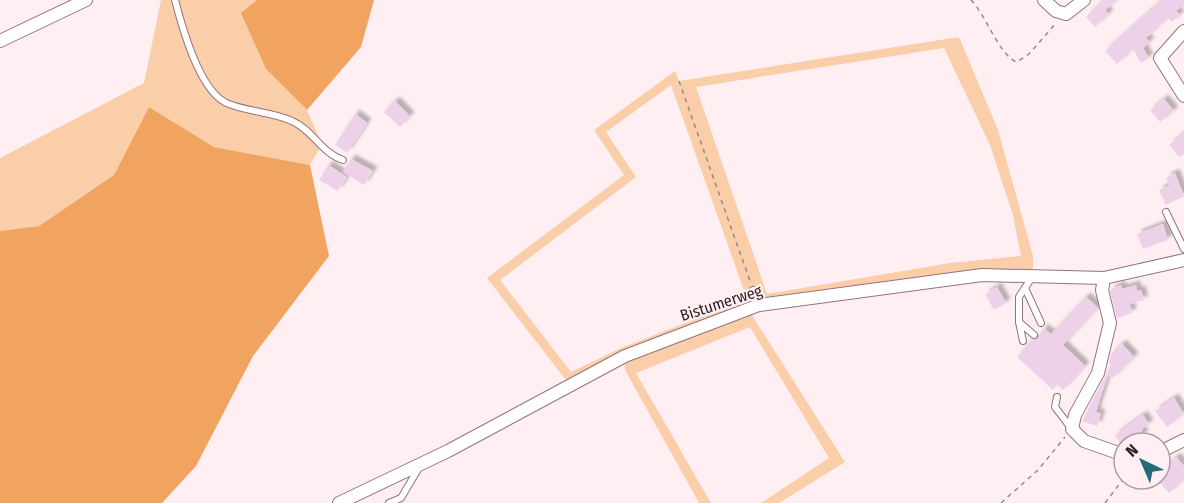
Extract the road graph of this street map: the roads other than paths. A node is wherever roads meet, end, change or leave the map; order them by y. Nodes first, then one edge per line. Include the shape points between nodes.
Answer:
1 (86, 0) edge
2 (175, 0) edge
3 (1044, 0) edge
4 (1084, 0) edge
5 (1184, 31) edge
6 (0, 41) edge
7 (1184, 96) edge
8 (343, 160) dead end
9 (1166, 212) dead end
10 (1184, 249) edge
11 (1184, 260) edge
12 (1104, 278) junction
13 (1029, 282) junction
14 (753, 291) road end
15 (759, 305) junction
16 (1019, 322) junction
17 (1041, 323) dead end
18 (1034, 335) dead end
19 (1023, 341) dead end
20 (1057, 397) dead end
21 (1072, 429) junction
22 (1112, 451) edge
23 (422, 463) junction
24 (402, 501) edge
25 (339, 503) edge
26 (389, 503) edge

1 - 6 street
2 - 8 lane via 185,37 214,94 231,105 293,121 330,156
3 - 4 street via 1066,14
5 - 7 street via 1160,58
9 - 10 lane
11 - 12 street, Bistumerweg
12 - 13 street, Bistumerweg
12 - 21 street via 1102,290 1110,323 1098,373
13 - 15 street, Bistumerweg via 966,276
13 - 16 lane via 1019,297
13 - 17 lane
14 - 15 lane
15 - 23 street, Bistumerweg via 625,356
16 - 18 lane
16 - 19 lane
20 - 21 lane via 1055,407
21 - 22 street via 1084,441
23 - 24 lane
23 - 25 street, Bistumerweg
24 - 26 lane

